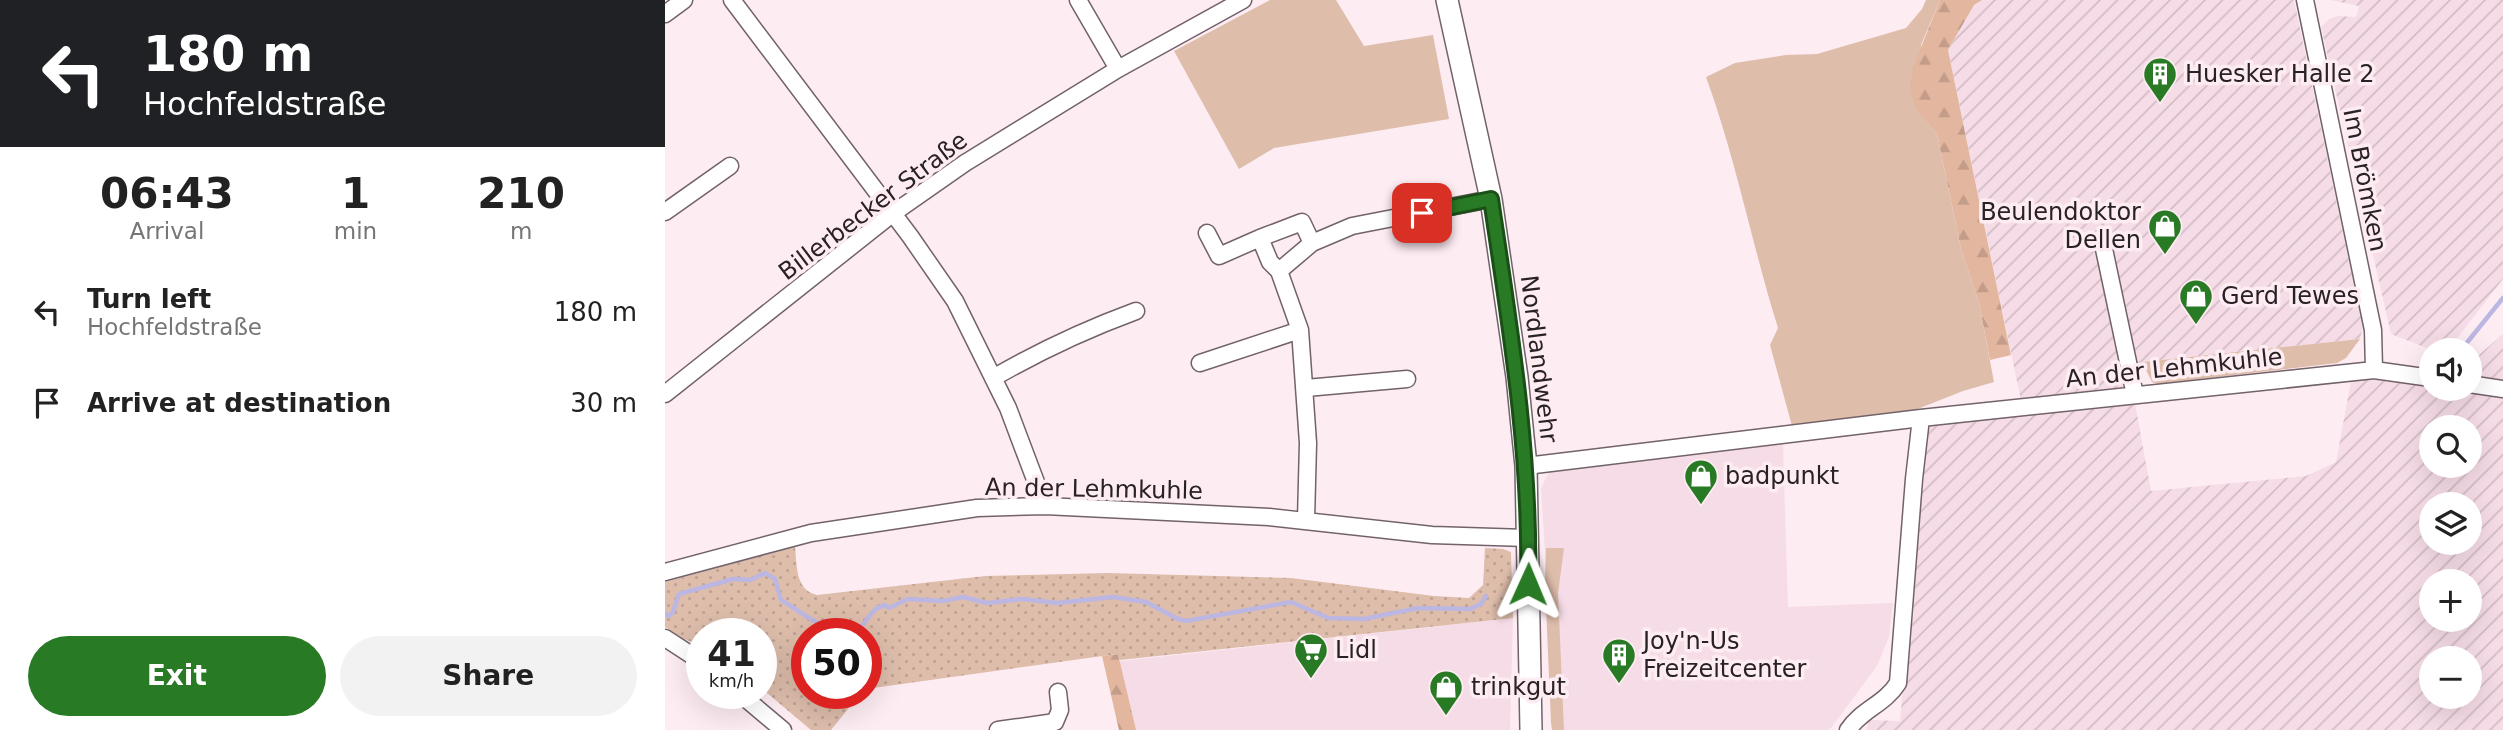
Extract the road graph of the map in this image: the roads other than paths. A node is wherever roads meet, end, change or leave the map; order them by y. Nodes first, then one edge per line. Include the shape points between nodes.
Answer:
1 (684, 0) edge
2 (732, 0) edge
3 (1078, 0) edge
4 (1243, 0) edge
5 (1447, 0) edge
6 (2305, 0) edge
7 (665, 13) edge
8 (1118, 69) junction
9 (730, 166) dead end
10 (1491, 199) junction
11 (665, 212) edge
12 (891, 214) junction
13 (1207, 233) dead end
14 (1260, 238) junction
15 (1312, 243) junction
16 (2104, 249) dead end
17 (1279, 271) junction
18 (1136, 311) dead end
19 (1300, 330) junction
20 (1200, 363) dead end
21 (2374, 370) junction
22 (2419, 376) edge
23 (993, 378) junction
24 (1407, 379) dead end
25 (2482, 386) edge
26 (1305, 388) junction
27 (2503, 389) edge
28 (665, 394) edge
29 (2135, 395) junction
30 (1921, 418) junction
31 (1526, 466) junction
32 (1045, 506) junction
33 (1306, 520) junction
34 (1528, 538) junction
35 (665, 572) edge
36 (665, 638) edge
37 (686, 652) edge
38 (1058, 692) dead end
39 (758, 709) edge
40 (783, 730) edge
41 (999, 730) edge
42 (1531, 730) edge
43 (1849, 730) edge

1 - 7 street
2 - 12 street
3 - 8 street
4 - 8 street, Billerbecker Straße
5 - 10 main road, Nordlandwehr
6 - 21 street, Im Brömken via 2373,330
8 - 12 street, Billerbecker Straße
9 - 11 street
10 - 15 street via 1352,226
10 - 31 main road, Nordlandwehr
12 - 23 street via 955,300
12 - 28 street, Billerbecker Straße
13 - 14 street via 1219,256
14 - 15 street via 1302,222
14 - 17 street
15 - 17 street
16 - 29 street
17 - 19 street
18 - 23 street
19 - 20 street
19 - 26 street
21 - 22 street, An der Lehmkuhle
21 - 29 street, An der Lehmkuhle
23 - 32 street
24 - 26 street
25 - 27 street
26 - 33 street
29 - 30 street, An der Lehmkuhle
30 - 31 street, An der Lehmkuhle
30 - 43 street via 1898,683 1891,695
31 - 34 main road, Nordlandwehr
32 - 33 street, An der Lehmkuhle
32 - 35 street, An der Lehmkuhle via 977,508 811,533
33 - 34 street, An der Lehmkuhle via 1431,535
34 - 42 main road, Nordlandwehr
36 - 37 street
38 - 41 street via 1060,710 1055,722
39 - 40 street

